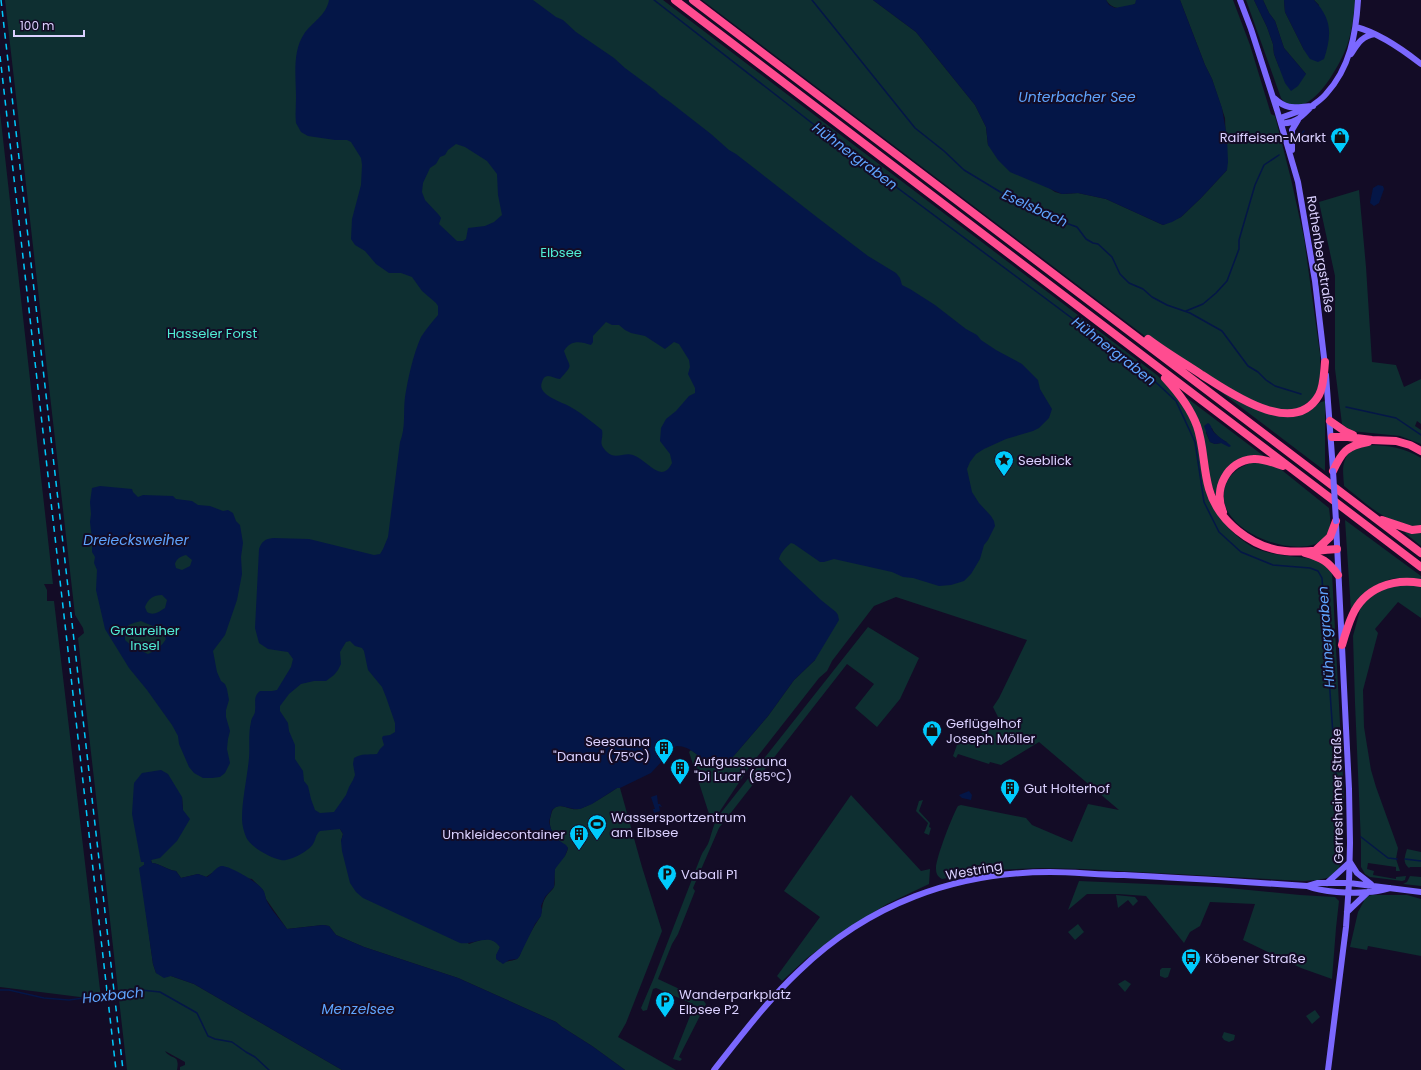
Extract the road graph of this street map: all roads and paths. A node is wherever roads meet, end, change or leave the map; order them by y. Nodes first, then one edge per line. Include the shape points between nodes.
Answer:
1 (675, 0) edge
2 (693, 0) edge
3 (1240, 0) edge
4 (1358, 0) edge
5 (1356, 27) junction
6 (1375, 34) junction
7 (1348, 60) junction
8 (1421, 64) edge
9 (1273, 97) junction
10 (1313, 106) junction
11 (1299, 118) junction
12 (1281, 121) junction
13 (1293, 162) junction
14 (1110, 317) junction
15 (1325, 362) junction
16 (1152, 364) junction
17 (1330, 420) junction
18 (1332, 437) junction
19 (1361, 438) junction
20 (1372, 440) junction
21 (1421, 451) edge
22 (1288, 467) junction
23 (1333, 471) junction
24 (1374, 518) junction
25 (1228, 521) junction
26 (1336, 521) junction
27 (1421, 529) edge
28 (1337, 549) junction
29 (1316, 550) junction
30 (1300, 551) junction
31 (1421, 553) edge
32 (1421, 567) edge
33 (1338, 575) junction
34 (1421, 583) edge
35 (1342, 645) junction
36 (1350, 862) junction
37 (1327, 883) junction
38 (1349, 883) junction
39 (1372, 885) junction
40 (1307, 886) junction
41 (1390, 888) junction
42 (1349, 892) junction
43 (1368, 892) junction
44 (1421, 892) edge
45 (1347, 912) junction
46 (714, 1070) edge
47 (1328, 1070) edge

1 - 16 highway
2 - 14 highway
3 - 9 main road, Rothenbergstraße
4 - 5 main road
5 - 6 main road
5 - 7 main road
6 - 7 main road via 1359,42
6 - 8 main road
7 - 10 main road via 1327,93
9 - 10 main road via 1288,107
9 - 12 main road, Rothenbergstraße
10 - 11 main road
10 - 12 main road via 1283,117
11 - 12 main road via 1289,123
11 - 13 main road via 1292,130
12 - 13 main road, Rothenbergstraße
13 - 15 main road, Rothenbergstraße via 1316,281
14 - 15 highway via 1119,318 1167,353 1233,395 1278,412 1298,412 1316,400 1321,392
14 - 24 highway
15 - 17 main road, Rothenbergstraße
16 - 22 highway
16 - 25 highway via 1176,390 1191,412 1201,436 1209,489 1218,510
17 - 18 main road, Rothenbergstraße
17 - 19 highway via 1346,432
18 - 19 highway
18 - 23 main road, Rothenbergstraße
19 - 20 highway
20 - 21 highway via 1396,441
20 - 23 highway via 1347,449
22 - 25 highway via 1253,459 1236,465 1229,471 1219,492
22 - 32 highway
23 - 26 main road, Rothenbergstraße, bridge
24 - 27 highway via 1412,530
24 - 31 highway
25 - 30 highway via 1241,533 1262,545 1284,551
26 - 28 main road, Gerresheimer Straße
26 - 29 highway via 1330,537
28 - 29 highway
28 - 33 main road, Gerresheimer Straße
29 - 30 highway
30 - 33 highway via 1329,562
33 - 35 main road, Gerresheimer Straße
34 - 35 highway via 1396,582 1372,591 1356,608
35 - 36 main road, Gerresheimer Straße
36 - 37 main road
36 - 38 main road, Gerresheimer Straße
36 - 39 main road via 1361,878
37 - 38 main road, Westring
37 - 40 main road, Westring
38 - 39 main road, Westring
38 - 42 main road, Gerresheimer Straße
39 - 41 main road, Westring
40 - 42 main road, Westring via 1317,890
40 - 46 main road, Westring via 1050,872 984,877 937,888 898,902 878,913 819,953 774,996
41 - 43 main road, Westring
41 - 44 main road, Westring
42 - 43 main road, Westring
42 - 45 main road, Gerresheimer Straße
43 - 45 main road
45 - 47 main road, Gerresheimer Straße

